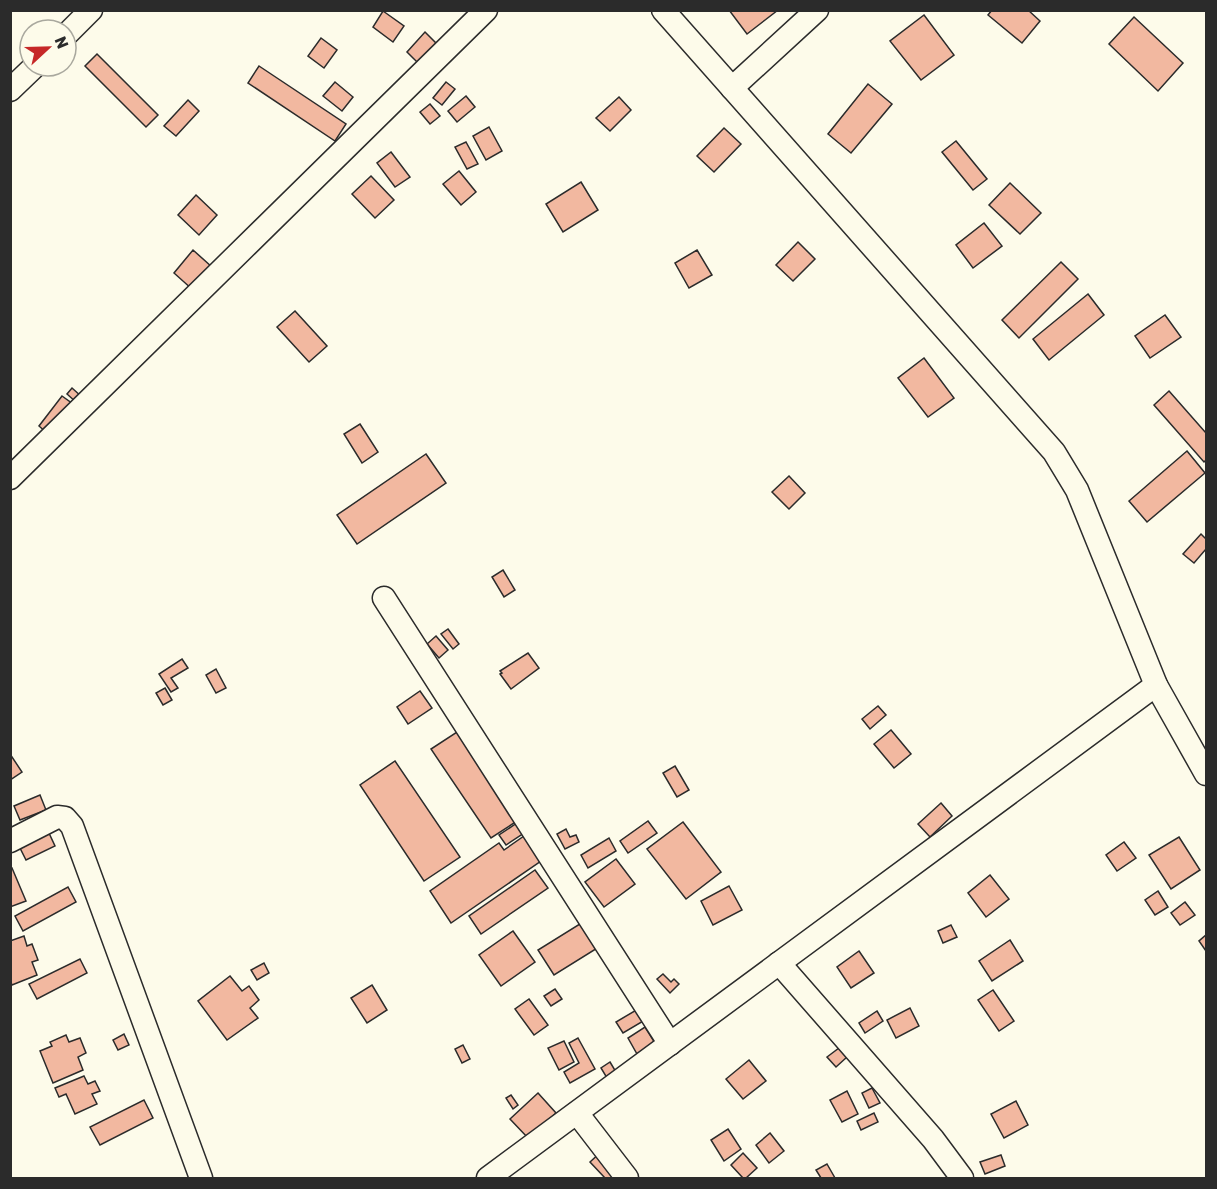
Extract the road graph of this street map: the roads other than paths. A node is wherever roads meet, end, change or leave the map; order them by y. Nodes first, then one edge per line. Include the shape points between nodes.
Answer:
1 (91, 10) edge
2 (486, 10) edge
3 (663, 10) edge
4 (818, 10) edge
5 (78, 23) edge
6 (22, 78) edge
7 (732, 88) junction
8 (10, 90) edge
9 (10, 478) edge
10 (384, 598) dead end
11 (1156, 685) junction
12 (1206, 774) edge
13 (10, 841) edge
14 (779, 963) junction
15 (670, 1044) junction
16 (577, 1113) junction
17 (201, 1179) edge
18 (488, 1179) edge
19 (627, 1179) edge
20 (962, 1179) edge

1 - 5 street
2 - 9 street
3 - 7 street
4 - 7 street
6 - 8 street
7 - 11 street via 1053,452 1077,490
10 - 15 street
11 - 12 street
11 - 14 street
13 - 17 street via 57,817 65,818 72,826
14 - 15 street
14 - 20 street via 933,1139
15 - 16 street
16 - 18 street
16 - 19 street

